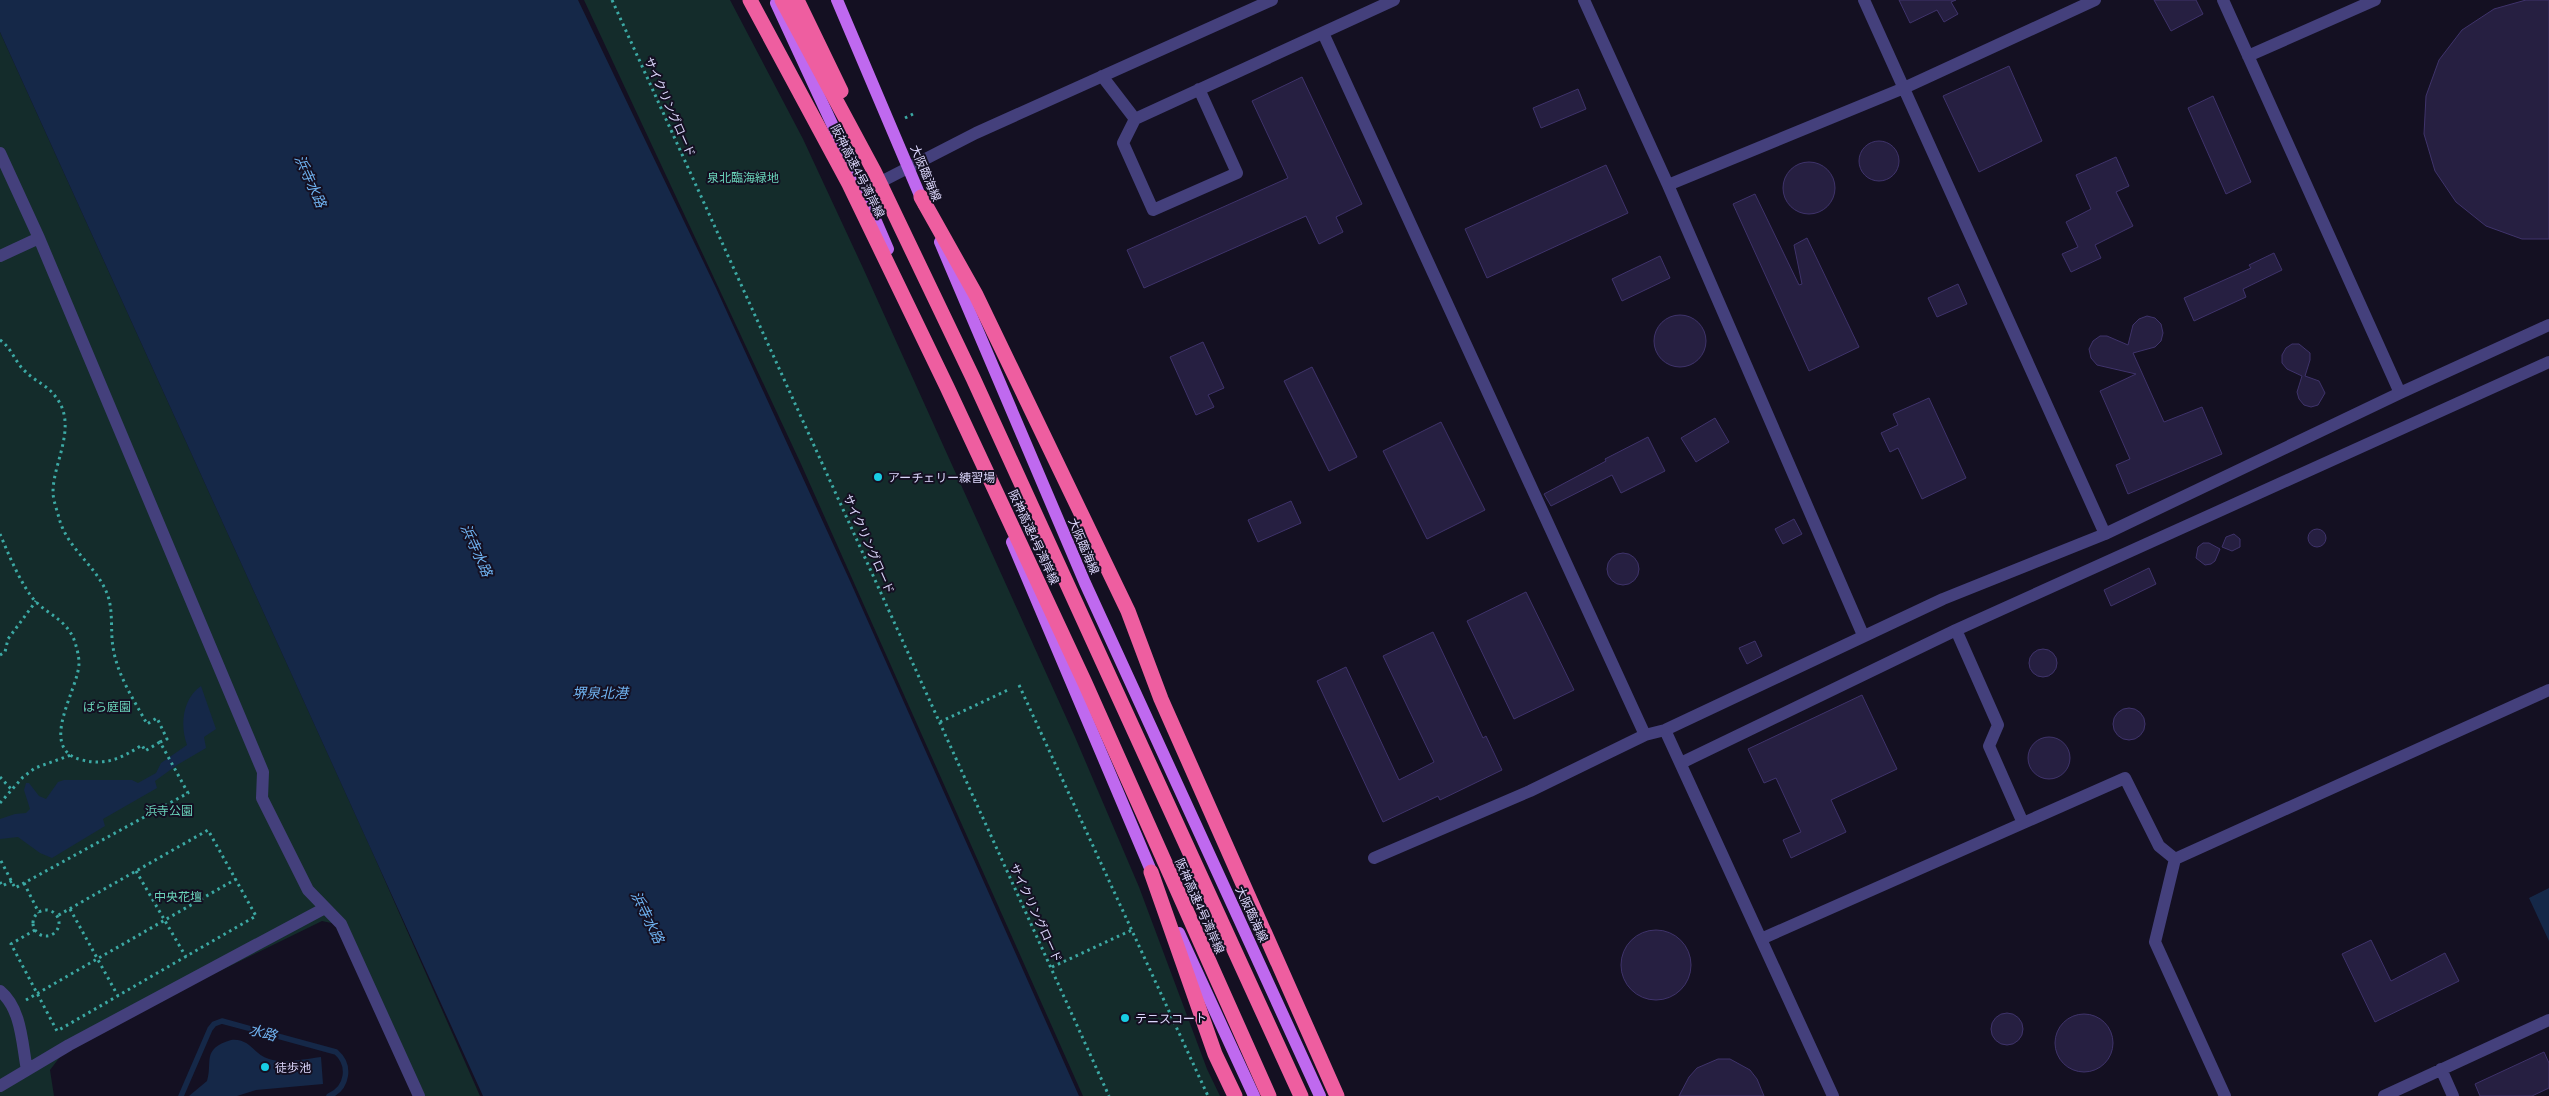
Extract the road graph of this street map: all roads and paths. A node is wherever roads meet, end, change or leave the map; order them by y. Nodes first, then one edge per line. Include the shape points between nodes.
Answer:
1 (612, 0) edge
2 (750, 0) edge
3 (775, 0) edge
4 (782, 0) edge
5 (797, 0) edge
6 (838, 0) edge
7 (1272, 0) edge
8 (1394, 0) edge
9 (1584, 0) edge
10 (1864, 0) edge
11 (2095, 0) edge
12 (2223, 0) edge
13 (2375, 0) edge
14 (1245, 5) edge
15 (1323, 33) junction
16 (2248, 56) junction
17 (1102, 76) junction
18 (1904, 88) junction
19 (1199, 90) junction
20 (1135, 119) junction
21 (0, 153) edge
22 (909, 168) junction
23 (874, 171) junction
24 (1668, 185) junction
25 (863, 191) junction
26 (921, 197) junction
27 (39, 238) junction
28 (0, 256) edge
29 (2549, 325) edge
30 (0, 340) edge
31 (2549, 362) edge
32 (2400, 393) junction
33 (0, 534) edge
34 (2105, 534) junction
35 (36, 601) junction
36 (1956, 630) junction
37 (1863, 635) junction
38 (0, 655) edge
39 (1019, 685) dead end
40 (1010, 689) dead end
41 (2549, 690) edge
42 (940, 722) junction
43 (1665, 730) junction
44 (1645, 735) junction
45 (160, 742) junction
46 (71, 754) junction
47 (1680, 763) junction
48 (0, 777) edge
49 (12, 790) junction
50 (0, 803) edge
51 (2023, 823) junction
52 (1374, 858) dead end
53 (0, 859) edge
54 (2175, 859) junction
55 (136, 870) junction
56 (1151, 872) junction
57 (236, 880) junction
58 (12, 881) junction
59 (0, 882) edge
60 (24, 883) junction
61 (70, 908) junction
62 (325, 908) junction
63 (39, 912) junction
64 (57, 916) junction
65 (166, 921) junction
66 (35, 930) junction
67 (1132, 930) junction
68 (1761, 940) junction
69 (186, 957) junction
70 (98, 959) junction
71 (1052, 967) junction
72 (0, 991) edge
73 (37, 994) junction
74 (118, 996) junction
75 (12, 1008) junction
76 (2549, 1020) edge
77 (2441, 1069) junction
78 (27, 1070) junction
79 (0, 1086) edge
80 (419, 1096) edge
81 (1109, 1096) edge
82 (1208, 1096) edge
83 (1235, 1096) edge
84 (1254, 1096) edge
85 (1270, 1096) edge
86 (1301, 1096) edge
87 (1320, 1096) edge
88 (1336, 1096) edge
89 (1833, 1096) edge
90 (2225, 1096) edge
91 (2384, 1096) edge
92 (2453, 1096) edge

1 - 42 path, サイクリングロード
2 - 85 highway, 阪神高速4号湾岸線, bridge via 849,184 947,387 1085,683
3 - 25 main road
4 - 23 highway, 阪神高速4号湾岸線, bridge
5 - 23 highway, bridge via 838,82
6 - 22 main road, 大阪臨海線
7 - 14 street
8 - 15 street
9 - 24 street
10 - 18 street
11 - 18 street
12 - 16 street
13 - 16 street
14 - 17 street
15 - 19 street
15 - 44 street
16 - 32 street
17 - 20 street
17 - 22 street via 976,133
18 - 24 street
18 - 34 street
19 - 20 street
19 - 20 street via 1237,174 1153,210 1123,142
21 - 27 street
22 - 25 street
22 - 26 main road, 大阪臨海線
23 - 86 highway, 阪神高速4号湾岸線, bridge via 973,378
24 - 37 street
25 - 56 main road
26 - 87 main road, 大阪臨海線 via 1085,583
26 - 88 highway via 976,295 1074,494 1128,611 1161,699
27 - 28 street
27 - 62 street via 262,772 262,798 308,890
29 - 32 street
30 - 45 path via 14,354 23,370 55,395 60,403 65,442 53,492 59,520 71,544 107,592 117,665 146,724 157,718 167,738
31 - 36 street
32 - 34 street
33 - 35 path
34 - 37 street
35 - 38 path
35 - 46 path via 63,621 73,638 79,663 61,724 62,740
36 - 47 street
36 - 51 street via 1998,725 1989,746
37 - 43 street
39 - 67 path
40 - 42 path
41 - 54 street
42 - 71 path, サイクリングロード
43 - 44 street
43 - 47 street
44 - 52 street via 1530,791
45 - 46 path via 145,751 142,745 128,754 98,764 76,759
45 - 60 path via 188,793
46 - 49 path via 36,768
47 - 68 street
48 - 49 path
49 - 50 path
51 - 54 street via 2125,778 2159,846
51 - 68 street
53 - 58 path
54 - 90 street via 2155,942
55 - 57 path via 208,830
55 - 61 path
55 - 65 path
56 - 83 highway via 1215,1054
56 - 84 main road
57 - 65 path
57 - 69 path via 256,916
58 - 59 path via 2,886
58 - 60 path via 15,888
60 - 63 path
61 - 64 path
61 - 70 path
62 - 78 street
62 - 80 street via 341,924
63 - 64 path via 47,911
63 - 66 path via 34,919
64 - 66 path via 58,929 52,935 43,936
65 - 69 path
65 - 70 path
66 - 73 path via 11,944
67 - 71 path
67 - 82 path
68 - 89 street
69 - 74 path
70 - 73 path
70 - 74 path
71 - 81 path, サイクリングロード
72 - 75 street
73 - 74 path via 57,1031
73 - 75 path
75 - 78 street via 19,1023
76 - 77 street
77 - 91 street
77 - 92 street
78 - 79 street

